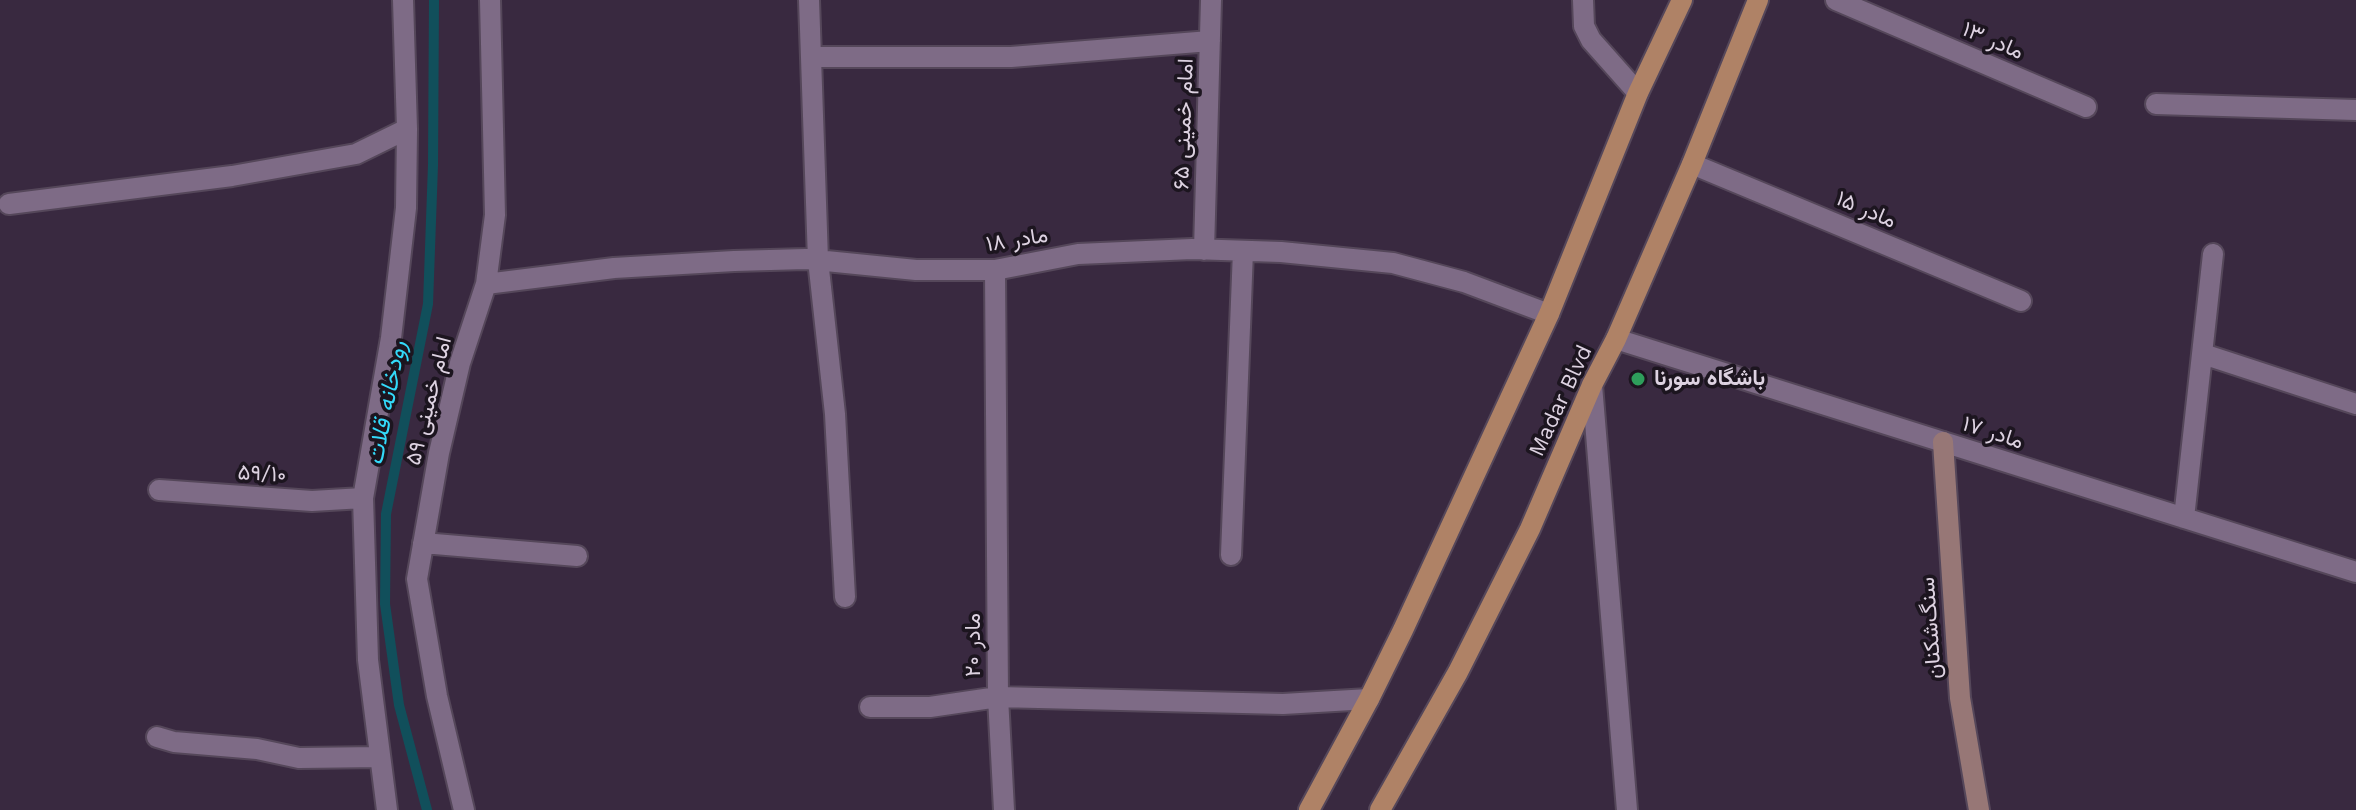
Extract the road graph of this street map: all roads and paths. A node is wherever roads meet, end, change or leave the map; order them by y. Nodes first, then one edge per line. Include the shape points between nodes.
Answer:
1 (403, 0) edge
2 (490, 0) edge
3 (809, 0) edge
4 (1211, 0) edge
5 (1583, 0) edge
6 (1682, 0) edge
7 (1758, 0) edge
8 (1836, 0) edge
9 (1210, 41) junction
10 (811, 57) junction
11 (1638, 93) junction
12 (2156, 104) dead end
13 (2086, 107) dead end
14 (2356, 110) edge
15 (407, 129) junction
16 (1692, 164) junction
17 (9, 204) dead end
18 (1204, 250) junction
19 (1243, 251) junction
20 (2213, 254) dead end
21 (818, 260) junction
22 (995, 270) junction
23 (486, 284) junction
24 (2021, 301) dead end
25 (1549, 314) junction
26 (1616, 339) junction
27 (2203, 354) junction
28 (1592, 385) junction
29 (2356, 404) edge
30 (1943, 442) junction
31 (159, 490) dead end
32 (363, 498) junction
33 (2184, 518) junction
34 (423, 543) junction
35 (1231, 555) dead end
36 (577, 556) dead end
37 (2356, 572) edge
38 (845, 597) dead end
39 (998, 697) junction
40 (1369, 699) junction
41 (870, 707) dead end
42 (157, 737) dead end
43 (380, 757) junction
44 (387, 810) edge
45 (464, 810) edge
46 (1004, 810) edge
47 (1309, 810) edge
48 (1380, 810) edge
49 (1627, 810) edge
50 (1979, 810) edge

1 - 15 street, امام خمینی ۵۹
2 - 23 street, امام خمینی ۵۹ via 495,215
3 - 10 street
4 - 9 street, امام خمینی ۶۵
5 - 11 street via 1584,26 1591,40
6 - 11 main road
7 - 16 main road, Madar Blvd
8 - 13 street, مادر ۱۳
9 - 10 street via 1011,57
9 - 18 street, امام خمینی ۶۵
10 - 21 street
11 - 25 main road
12 - 14 street
15 - 17 street via 356,154 232,176
15 - 32 street, امام خمینی ۵۹ via 406,208 391,338
16 - 24 street, مادر ۱۵
16 - 26 main road, Madar Blvd
18 - 19 street, مادر ۱۸
18 - 22 street, مادر ۱۸ via 1078,254
19 - 25 street, مادر ۱۸ via 1393,263 1464,282
19 - 35 street
20 - 27 street
21 - 22 street, مادر ۱۸ via 916,270
21 - 23 street, مادر ۱۸ via 614,268
21 - 38 street via 835,414
22 - 39 street, مادر ۲۰
23 - 34 street, امام خمینی ۵۹ via 460,363
25 - 40 main road
26 - 28 main road, Madar Blvd
26 - 30 street, مادر ۱۷
27 - 29 street
27 - 33 street
28 - 48 main road, Madar Blvd via 1530,529
28 - 49 street
30 - 33 street, مادر ۱۷
30 - 50 street, سنگ‌شکنان via 1960,698
31 - 32 street, ۵۹/۱۰ via 312,501
32 - 43 street, امام خمینی ۵۹ via 368,660
33 - 37 street, مادر ۱۷
34 - 36 street
34 - 45 street, امام خمینی ۵۹ via 417,579
39 - 40 street, مادر ۲۰ via 1283,704
39 - 41 street via 930,707
39 - 46 street
40 - 47 main road
42 - 43 street via 299,758
43 - 44 street, امام خمینی ۵۹

